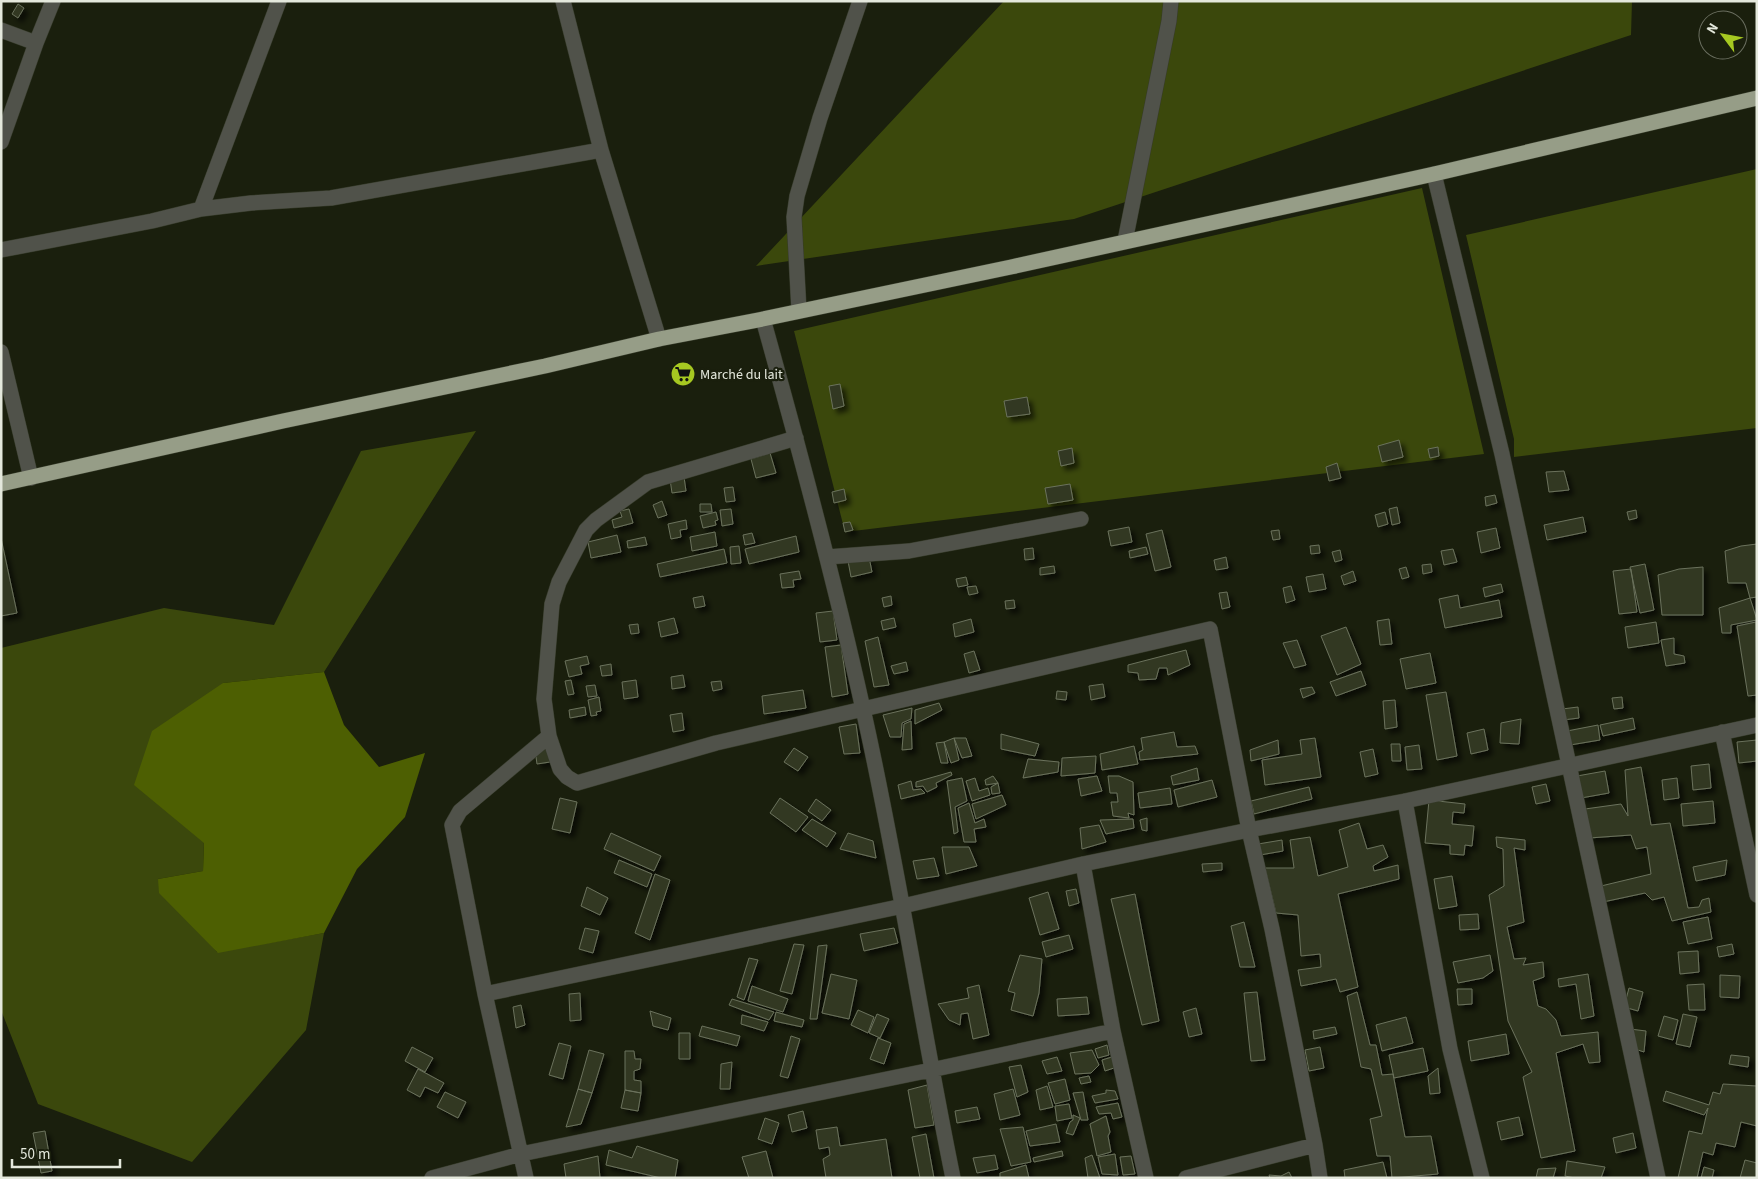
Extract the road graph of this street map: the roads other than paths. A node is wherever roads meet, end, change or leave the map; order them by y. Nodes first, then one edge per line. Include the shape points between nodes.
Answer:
1 (53, 1) edge
2 (279, 1) edge
3 (563, 1) edge
4 (860, 1) edge
5 (1172, 1) edge
6 (1, 30) edge
7 (36, 43) junction
8 (1757, 98) edge
9 (1, 142) edge
10 (601, 150) junction
11 (1434, 174) junction
12 (201, 209) junction
13 (1125, 241) junction
14 (1, 250) edge
15 (799, 311) junction
16 (763, 319) junction
17 (660, 339) junction
18 (1, 352) edge
19 (796, 438) junction
20 (31, 478) junction
21 (1, 484) edge
22 (1081, 519) dead end
23 (826, 557) junction
24 (864, 709) junction
25 (1757, 726) edge
26 (1722, 732) junction
27 (549, 736) junction
28 (1569, 766) junction
29 (1405, 801) junction
30 (1249, 830) junction
31 (1083, 864) junction
32 (1757, 895) edge
33 (903, 906) junction
34 (485, 994) junction
35 (1113, 1031) junction
36 (931, 1070) junction
37 (1315, 1145) junction
38 (521, 1154) junction
39 (432, 1178) edge
40 (526, 1178) edge
41 (953, 1178) edge
42 (1146, 1178) edge
43 (1186, 1178) edge
44 (1320, 1178) edge
45 (1482, 1178) edge
46 (1658, 1178) edge

1 - 7 street
2 - 12 street
3 - 10 street
4 - 15 street via 797,196 794,217
5 - 13 street
6 - 7 street
7 - 9 street
8 - 11 highway
10 - 12 street via 332,198
10 - 17 street
11 - 13 highway
11 - 28 street via 1502,454
12 - 14 street
13 - 15 highway
15 - 16 highway
16 - 17 highway
16 - 19 street
17 - 20 highway
18 - 20 street
19 - 23 street
19 - 27 street via 648,482 586,530 558,582 552,604 544,699
20 - 21 highway
22 - 23 street via 909,551
23 - 24 street
24 - 27 street via 716,743 577,783 560,769
24 - 30 street via 1210,629
24 - 33 street
25 - 26 street
26 - 28 street
26 - 32 street
27 - 34 street via 460,811 452,825
28 - 29 street
28 - 46 street
29 - 30 street
29 - 45 street via 1450,1049
30 - 31 street
30 - 37 street
31 - 33 street
31 - 35 street
33 - 34 street
33 - 36 street
34 - 38 street
35 - 36 street
35 - 42 street
36 - 38 street
36 - 41 street
37 - 43 street
37 - 44 street
38 - 39 street
38 - 40 street

